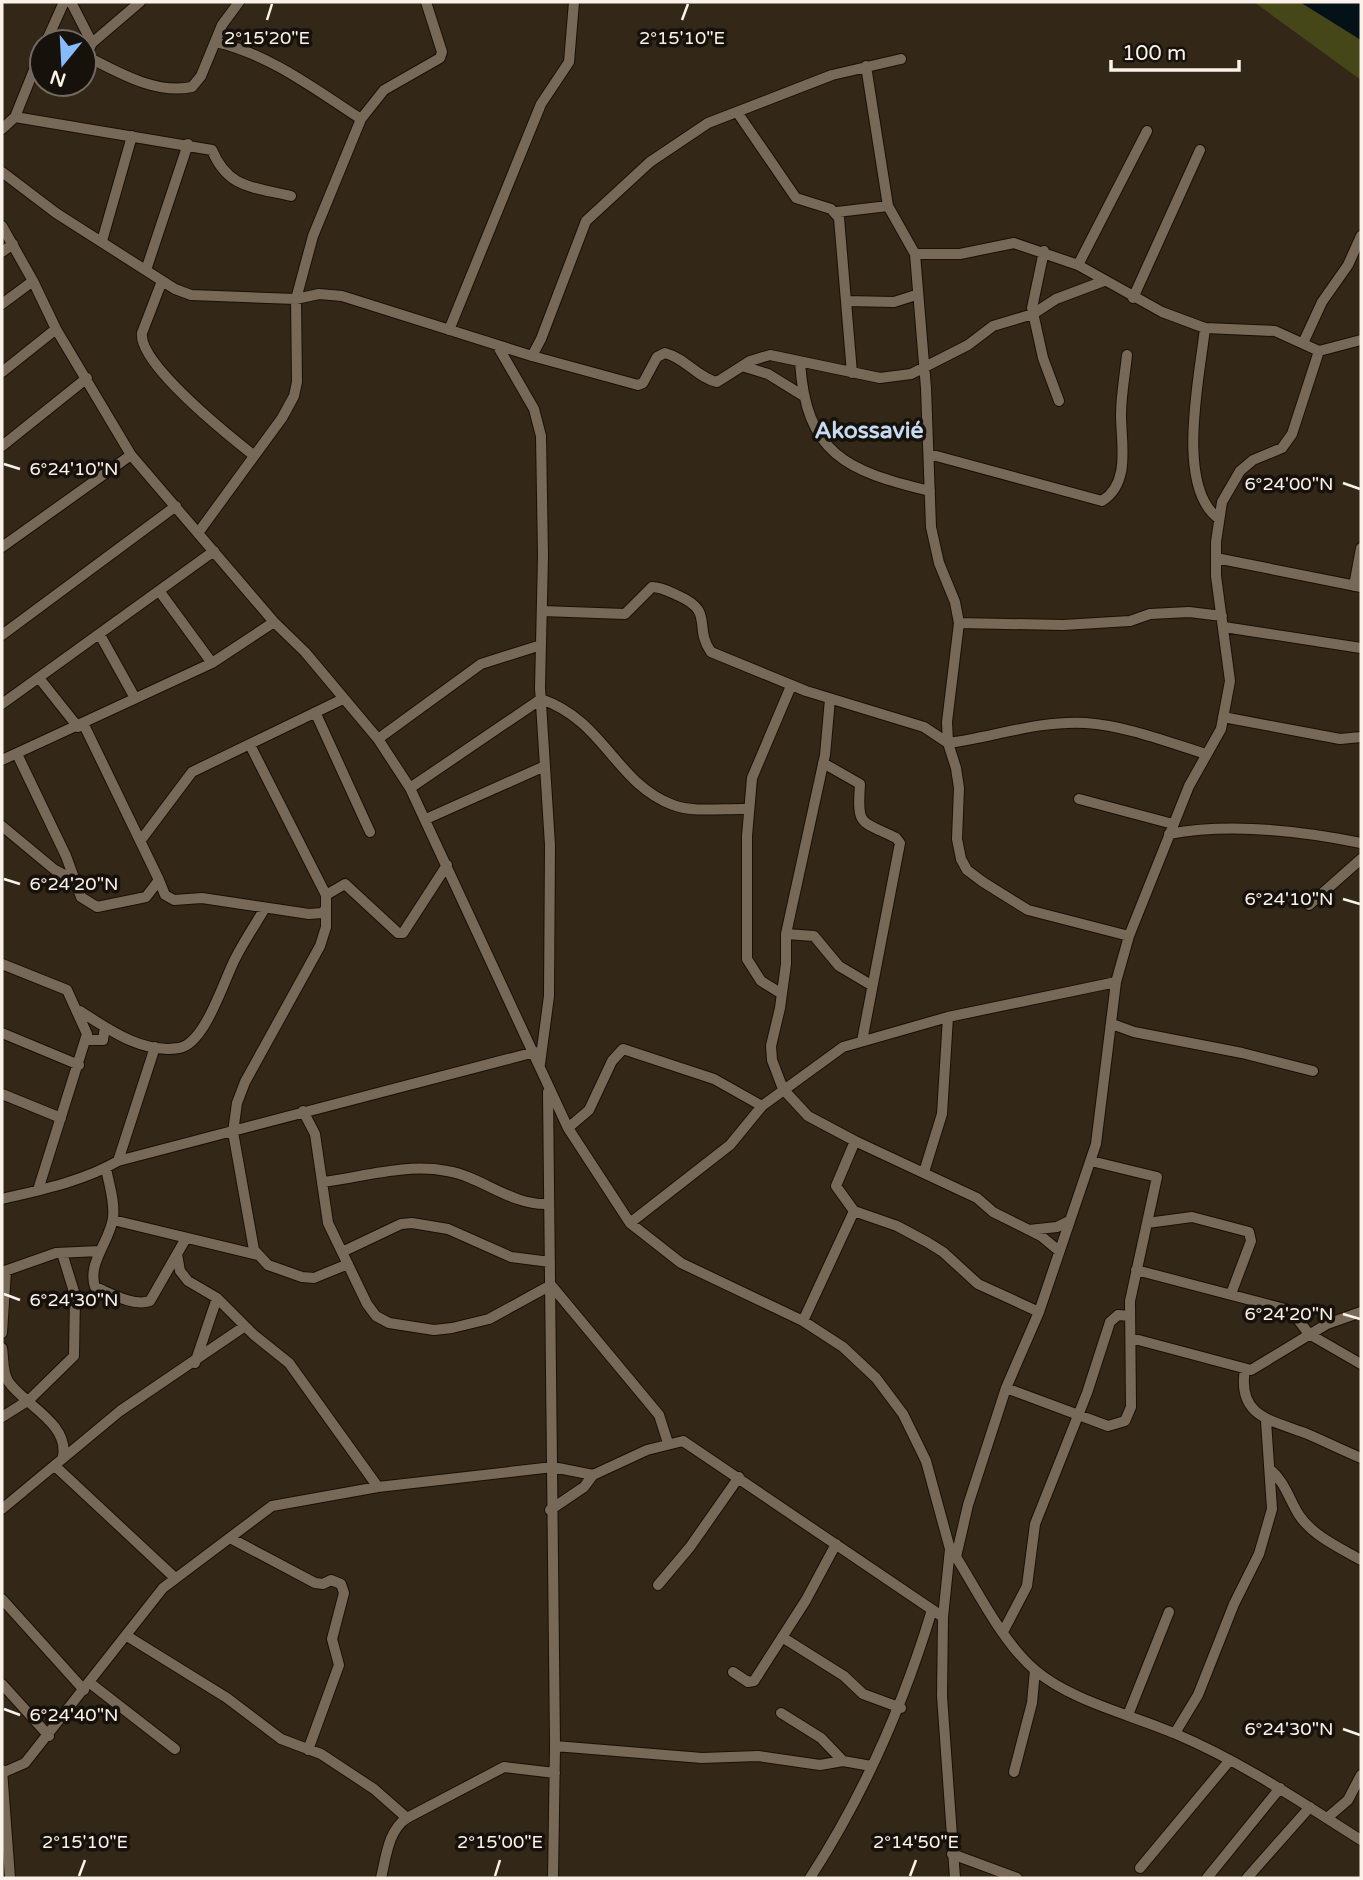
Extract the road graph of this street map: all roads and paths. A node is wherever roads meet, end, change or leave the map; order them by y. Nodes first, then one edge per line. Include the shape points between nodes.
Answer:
1 (64, 2) edge
2 (71, 2) edge
3 (140, 2) edge
4 (239, 2) edge
5 (426, 2) edge
6 (574, 2) edge
7 (222, 25) junction
8 (54, 28) edge
9 (84, 28) edge
10 (98, 38) edge
11 (216, 42) junction
12 (232, 45) junction
13 (901, 59) dead end
14 (98, 62) edge
15 (866, 66) junction
16 (28, 85) edge
17 (737, 112) junction
18 (15, 117) junction
19 (361, 119) junction
20 (2, 129) edge
21 (1147, 131) dead end
22 (132, 135) junction
23 (188, 144) junction
24 (1200, 150) dead end
25 (2, 172) edge
26 (291, 196) dead end
27 (888, 206) junction
28 (837, 212) junction
29 (2, 226) edge
30 (1361, 236) edge
31 (102, 241) junction
32 (13, 244) junction
33 (1044, 251) junction
34 (2, 253) edge
35 (915, 254) junction
36 (1078, 265) junction
37 (146, 270) junction
38 (33, 281) junction
39 (162, 281) junction
40 (1104, 281) junction
41 (916, 295) junction
42 (1133, 298) junction
43 (296, 299) junction
44 (846, 301) junction
45 (2, 303) edge
46 (1033, 314) junction
47 (1205, 328) junction
48 (55, 329) junction
49 (449, 330) junction
50 (1361, 340) edge
51 (1304, 341) junction
52 (497, 345) junction
53 (1319, 351) junction
54 (1127, 355) dead end
55 (531, 356) junction
56 (800, 362) junction
57 (743, 366) junction
58 (924, 368) junction
59 (2, 372) edge
60 (852, 373) junction
61 (87, 379) junction
62 (802, 395) junction
63 (1059, 401) dead end
64 (2, 446) edge
65 (252, 454) junction
66 (929, 454) junction
67 (131, 455) junction
68 (930, 491) junction
69 (176, 506) junction
70 (1219, 518) junction
71 (198, 533) junction
72 (2, 547) edge
73 (1361, 548) edge
74 (214, 551) junction
75 (1216, 558) junction
76 (1358, 586) edge
77 (160, 592) junction
78 (542, 611) junction
79 (1223, 621) junction
80 (274, 622) junction
81 (959, 623) junction
82 (2, 635) edge
83 (100, 635) junction
84 (541, 645) junction
85 (1361, 648) edge
86 (212, 663) junction
87 (39, 678) junction
88 (791, 685) junction
89 (135, 698) junction
90 (343, 699) junction
91 (541, 699) junction
92 (830, 699) junction
93 (2, 704) edge
94 (316, 714) junction
95 (1223, 717) junction
96 (81, 726) junction
97 (1361, 737) edge
98 (378, 739) junction
99 (948, 743) junction
100 (250, 745) junction
101 (17, 754) junction
102 (1206, 754) junction
103 (2, 760) edge
104 (823, 763) junction
105 (545, 766) junction
106 (410, 788) junction
107 (1079, 799) dead end
108 (748, 809) junction
109 (426, 819) junction
110 (2, 826) edge
111 (1171, 829) junction
112 (370, 832) dead end
113 (141, 840) junction
114 (1361, 843) edge
115 (1361, 859) edge
116 (447, 865) junction
117 (74, 880) junction
118 (159, 880) junction
119 (326, 895) junction
120 (1309, 905) dead end
121 (265, 908) junction
122 (326, 909) junction
123 (786, 934) junction
124 (1129, 936) junction
125 (2, 964) edge
126 (1116, 982) junction
127 (871, 985) junction
128 (782, 994) junction
129 (79, 1010) junction
130 (948, 1017) junction
131 (1112, 1024) junction
132 (105, 1027) junction
133 (2, 1033) edge
134 (86, 1040) junction
135 (862, 1041) junction
136 (155, 1047) junction
137 (535, 1052) junction
138 (79, 1065) junction
139 (540, 1065) junction
140 (1313, 1071) dead end
141 (548, 1085) junction
142 (783, 1089) junction
143 (2, 1094) edge
144 (762, 1107) junction
145 (303, 1111) junction
146 (61, 1118) junction
147 (568, 1128) junction
148 (233, 1132) junction
149 (855, 1141) junction
150 (118, 1161) junction
151 (1091, 1161) junction
152 (106, 1168) junction
153 (925, 1172) junction
154 (323, 1182) junction
155 (38, 1190) junction
156 (2, 1199) edge
157 (549, 1204) junction
158 (854, 1211) junction
159 (113, 1220) junction
160 (1069, 1221) junction
161 (630, 1223) junction
162 (1147, 1223) junction
163 (1029, 1230) junction
164 (185, 1240) junction
165 (99, 1251) junction
166 (1059, 1251) junction
167 (62, 1252) junction
168 (342, 1252) junction
169 (177, 1254) junction
170 (258, 1255) junction
171 (550, 1262) junction
172 (348, 1265) junction
173 (1136, 1270) junction
174 (4, 1272) edge
175 (551, 1285) junction
176 (1231, 1294) junction
177 (217, 1298) junction
178 (1039, 1312) junction
179 (1361, 1312) edge
180 (1130, 1316) junction
181 (803, 1321) junction
182 (245, 1326) junction
183 (2, 1333) edge
184 (1309, 1334) junction
185 (1131, 1338) junction
186 (2, 1348) edge
187 (195, 1363) junction
188 (1361, 1364) edge
189 (1245, 1369) junction
190 (1006, 1388) junction
191 (29, 1400) junction
192 (1077, 1415) junction
193 (2, 1418) edge
194 (1266, 1421) junction
195 (668, 1443) junction
196 (63, 1456) junction
197 (1361, 1458) edge
198 (55, 1466) junction
199 (554, 1467) junction
200 (1270, 1469) junction
201 (593, 1475) junction
202 (739, 1477) junction
203 (378, 1487) junction
204 (2, 1508) edge
205 (550, 1510) junction
206 (232, 1539) junction
207 (836, 1544) junction
208 (953, 1553) junction
209 (1361, 1560) edge
210 (174, 1577) junction
211 (658, 1585) dead end
212 (2, 1599) edge
213 (932, 1610) junction
214 (1169, 1612) dead end
215 (943, 1617) junction
216 (1004, 1630) junction
217 (127, 1636) junction
218 (782, 1637) junction
219 (1035, 1670) junction
220 (733, 1672) dead end
221 (2, 1684) edge
222 (87, 1687) junction
223 (901, 1709) junction
224 (781, 1713) dead end
225 (1128, 1715) junction
226 (1175, 1733) junction
227 (49, 1736) junction
228 (555, 1746) junction
229 (175, 1749) dead end
230 (308, 1750) junction
231 (1230, 1760) junction
232 (843, 1762) junction
233 (871, 1766) junction
234 (2, 1772) edge
235 (1014, 1772) dead end
236 (555, 1773) junction
237 (1361, 1775) edge
238 (1280, 1788) junction
239 (1310, 1807) junction
240 (407, 1818) junction
241 (1327, 1818) junction
242 (1361, 1840) edge
243 (952, 1854) junction
244 (1140, 1868) dead end
245 (10, 1878) edge
246 (381, 1878) edge
247 (553, 1878) edge
248 (810, 1878) edge
249 (955, 1878) edge
250 (1017, 1878) edge
251 (1207, 1878) edge
252 (1247, 1878) edge

1 - 8 street
2 - 9 street
3 - 10 street
4 - 7 street
5 - 19 street via 440,58 390,85
6 - 49 street via 569,62 541,104
7 - 11 street
7 - 12 street
11 - 12 street
11 - 14 street via 197,83 184,89 161,87
12 - 19 street via 282,69
13 - 15 street
15 - 17 street via 800,85
15 - 27 street
16 - 18 street
17 - 28 street via 796,198
17 - 55 street via 695,129 669,147 589,215
18 - 20 street
18 - 22 street
19 - 43 street via 313,236
21 - 36 street
22 - 23 street
22 - 31 street
23 - 26 street via 212,150 219,167 234,182
23 - 37 street
24 - 42 street
25 - 31 street
27 - 28 street
27 - 35 street
28 - 44 street
29 - 32 street
30 - 51 street
31 - 37 street
32 - 34 street
32 - 38 street
33 - 35 street via 1014,243 960,254
33 - 36 street
33 - 46 street via 1033,291
35 - 41 street
36 - 40 street
37 - 39 street
38 - 45 street
38 - 48 street
39 - 43 street via 191,295
39 - 65 street via 142,333 146,351 167,377
40 - 42 street
40 - 46 street via 1056,299
41 - 44 street via 894,302
41 - 58 street
42 - 47 street
43 - 49 street via 342,296
43 - 65 street via 294,396
44 - 60 street
46 - 58 street via 993,326
46 - 63 street
47 - 51 street via 1275,331
47 - 70 street via 1194,437 1200,493
48 - 59 street
48 - 61 street
49 - 52 street
50 - 53 street
51 - 53 street
52 - 55 street
52 - 78 street via 534,409 541,436
53 - 70 street via 1292,434 1282,448 1240,471 1222,502
54 - 66 street via 1121,415 1123,462 1110,496 1102,501
55 - 57 street via 638,385 666,353 717,382
56 - 57 street via 770,355
56 - 60 street
56 - 62 street
57 - 62 street via 768,374
58 - 60 street via 894,377
58 - 66 street
61 - 64 street
61 - 67 street
62 - 68 street via 808,418 831,453 888,481
65 - 71 street
66 - 68 street
67 - 69 street
67 - 72 street
68 - 81 street via 931,527
69 - 71 street
69 - 82 street
70 - 75 street
71 - 74 street
73 - 76 street
74 - 77 street
74 - 80 street
75 - 76 street
75 - 79 street
77 - 83 street
77 - 86 street
78 - 84 street
78 - 88 street via 625,614 652,587 659,587 694,602 702,613 710,652
79 - 81 street via 1189,611 1063,625
79 - 85 street
79 - 95 street via 1230,681
80 - 86 street
80 - 90 street
81 - 99 street via 947,695
83 - 87 street
83 - 89 street
84 - 91 street
84 - 98 street via 481,664
86 - 89 street
87 - 93 street
87 - 96 street
88 - 92 street
88 - 108 street via 762,749
89 - 96 street
90 - 94 street
90 - 98 street
91 - 105 street
91 - 106 street
91 - 108 street via 562,706 583,721 640,786 658,799 676,807
92 - 99 street via 924,727
92 - 104 street
94 - 100 street
94 - 112 street
95 - 97 street via 1340,739
95 - 102 street
96 - 101 street
96 - 113 street
98 - 106 street
99 - 102 street via 1032,727 1085,723
99 - 124 street via 956,768 957,839 967,870 1028,910
100 - 113 street via 192,772
100 - 119 street
101 - 103 street
101 - 117 street
102 - 111 street
104 - 123 street
104 - 127 street via 856,779 863,822 900,844
105 - 109 street
105 - 139 street via 550,845 549,996
106 - 109 street
107 - 111 street
108 - 128 street via 747,959 761,981
109 - 116 street
110 - 117 street
111 - 114 street via 1279,832
111 - 124 street
113 - 118 street
115 - 120 street
116 - 119 street via 403,933 345,884
116 - 137 street
117 - 118 street via 81,897 97,907 146,897
118 - 121 street via 169,899 202,898
119 - 122 street
121 - 122 street via 309,914
121 - 136 street via 194,1039 180,1048
122 - 148 street via 320,946 245,1082
123 - 127 street via 814,936 839,966
123 - 128 street
124 - 126 street
125 - 129 street via 67,990
126 - 130 street
126 - 131 street
127 - 135 street
128 - 142 street via 771,1046
129 - 132 street
129 - 134 street
130 - 135 street
130 - 153 street via 942,1114
131 - 140 street
131 - 151 street
132 - 134 street via 103,1040
132 - 136 street
133 - 138 street
134 - 138 street
135 - 142 street via 843,1047
136 - 150 street
137 - 139 street
137 - 145 street
138 - 146 street
139 - 141 street
141 - 147 street
141 - 157 street
142 - 144 street
142 - 149 street via 808,1116
143 - 146 street
144 - 147 street via 714,1079 630,1048 612,1061 589,1110
144 - 161 street via 730,1145
145 - 148 street
145 - 154 street via 315,1134
146 - 155 street
147 - 161 street
148 - 150 street
148 - 170 street
149 - 153 street
149 - 158 street via 836,1186
150 - 152 street
151 - 160 street
151 - 162 street via 1157,1177
152 - 155 street
152 - 159 street
153 - 163 street
154 - 157 street via 393,1170 447,1171 500,1194
154 - 168 street via 328,1223
155 - 156 street
157 - 171 street
158 - 178 street via 927,1242 978,1284
158 - 181 street
159 - 164 street
159 - 165 street via 107,1242
160 - 163 street
160 - 166 street
161 - 181 street via 681,1263
162 - 173 street
162 - 176 street via 1192,1217 1249,1232 1251,1241
163 - 166 street
164 - 169 street
164 - 170 street
165 - 167 street
165 - 169 street via 95,1287 144,1303 154,1296
166 - 178 street
167 - 174 street
167 - 191 street via 76,1302 74,1356
168 - 171 street via 412,1223 448,1229 511,1257
168 - 172 street
169 - 177 street via 183,1276
170 - 172 street via 268,1265 302,1277 314,1278
171 - 175 street
172 - 175 street via 376,1315 389,1323 434,1330 475,1324
173 - 176 street
173 - 180 street
174 - 183 street
175 - 195 street via 659,1415
175 - 199 street
176 - 184 street via 1293,1312
177 - 182 street
177 - 187 street
178 - 190 street
179 - 184 street
180 - 185 street
180 - 192 street via 1118,1315 1110,1322
181 - 208 street via 843,1347 876,1378 903,1414 926,1461
182 - 187 street
182 - 203 street via 289,1363
184 - 188 street
184 - 189 street via 1257,1368
185 - 189 street
185 - 192 street via 1133,1390 1125,1421 1108,1426
186 - 191 street via 8,1380
187 - 196 street via 164,1379
189 - 194 street via 1243,1392
190 - 192 street
190 - 208 street
191 - 193 street
191 - 196 street via 62,1440
192 - 216 street via 1035,1524 1027,1586
194 - 197 street
194 - 200 street
195 - 201 street
195 - 202 street via 693,1445
196 - 198 street
198 - 204 street
198 - 210 street
199 - 201 street
199 - 203 street
199 - 205 street
200 - 209 street via 1301,1517 1324,1538
200 - 226 street via 1272,1509 1259,1553 1198,1695
201 - 205 street via 584,1487
202 - 207 street
202 - 211 street
203 - 206 street via 272,1506
205 - 228 street
206 - 210 street
206 - 230 street via 319,1585 331,1580 341,1584 344,1593 332,1639 339,1665
207 - 213 street
207 - 218 street
208 - 215 street
208 - 216 street
210 - 217 street
212 - 222 street
213 - 215 street
213 - 223 street
214 - 225 street
215 - 243 street via 942,1696
216 - 219 street
217 - 222 street
217 - 230 street via 227,1698 281,1740
218 - 220 street via 754,1681
218 - 223 street via 863,1693
219 - 225 street
219 - 235 street via 1032,1703
221 - 227 street
222 - 227 street
222 - 229 street
223 - 233 street
224 - 232 street via 821,1738
225 - 226 street
226 - 231 street
227 - 234 street via 25,1763
228 - 232 street via 702,1758 769,1757 820,1765
228 - 236 street
230 - 240 street via 374,1789
231 - 238 street
231 - 244 street
232 - 233 street
233 - 248 street via 839,1833
234 - 245 street
236 - 240 street via 504,1767
236 - 247 street
237 - 241 street via 1348,1800
238 - 239 street
238 - 251 street
239 - 241 street
239 - 252 street
240 - 246 street via 392,1838
241 - 242 street
243 - 249 street
243 - 250 street

